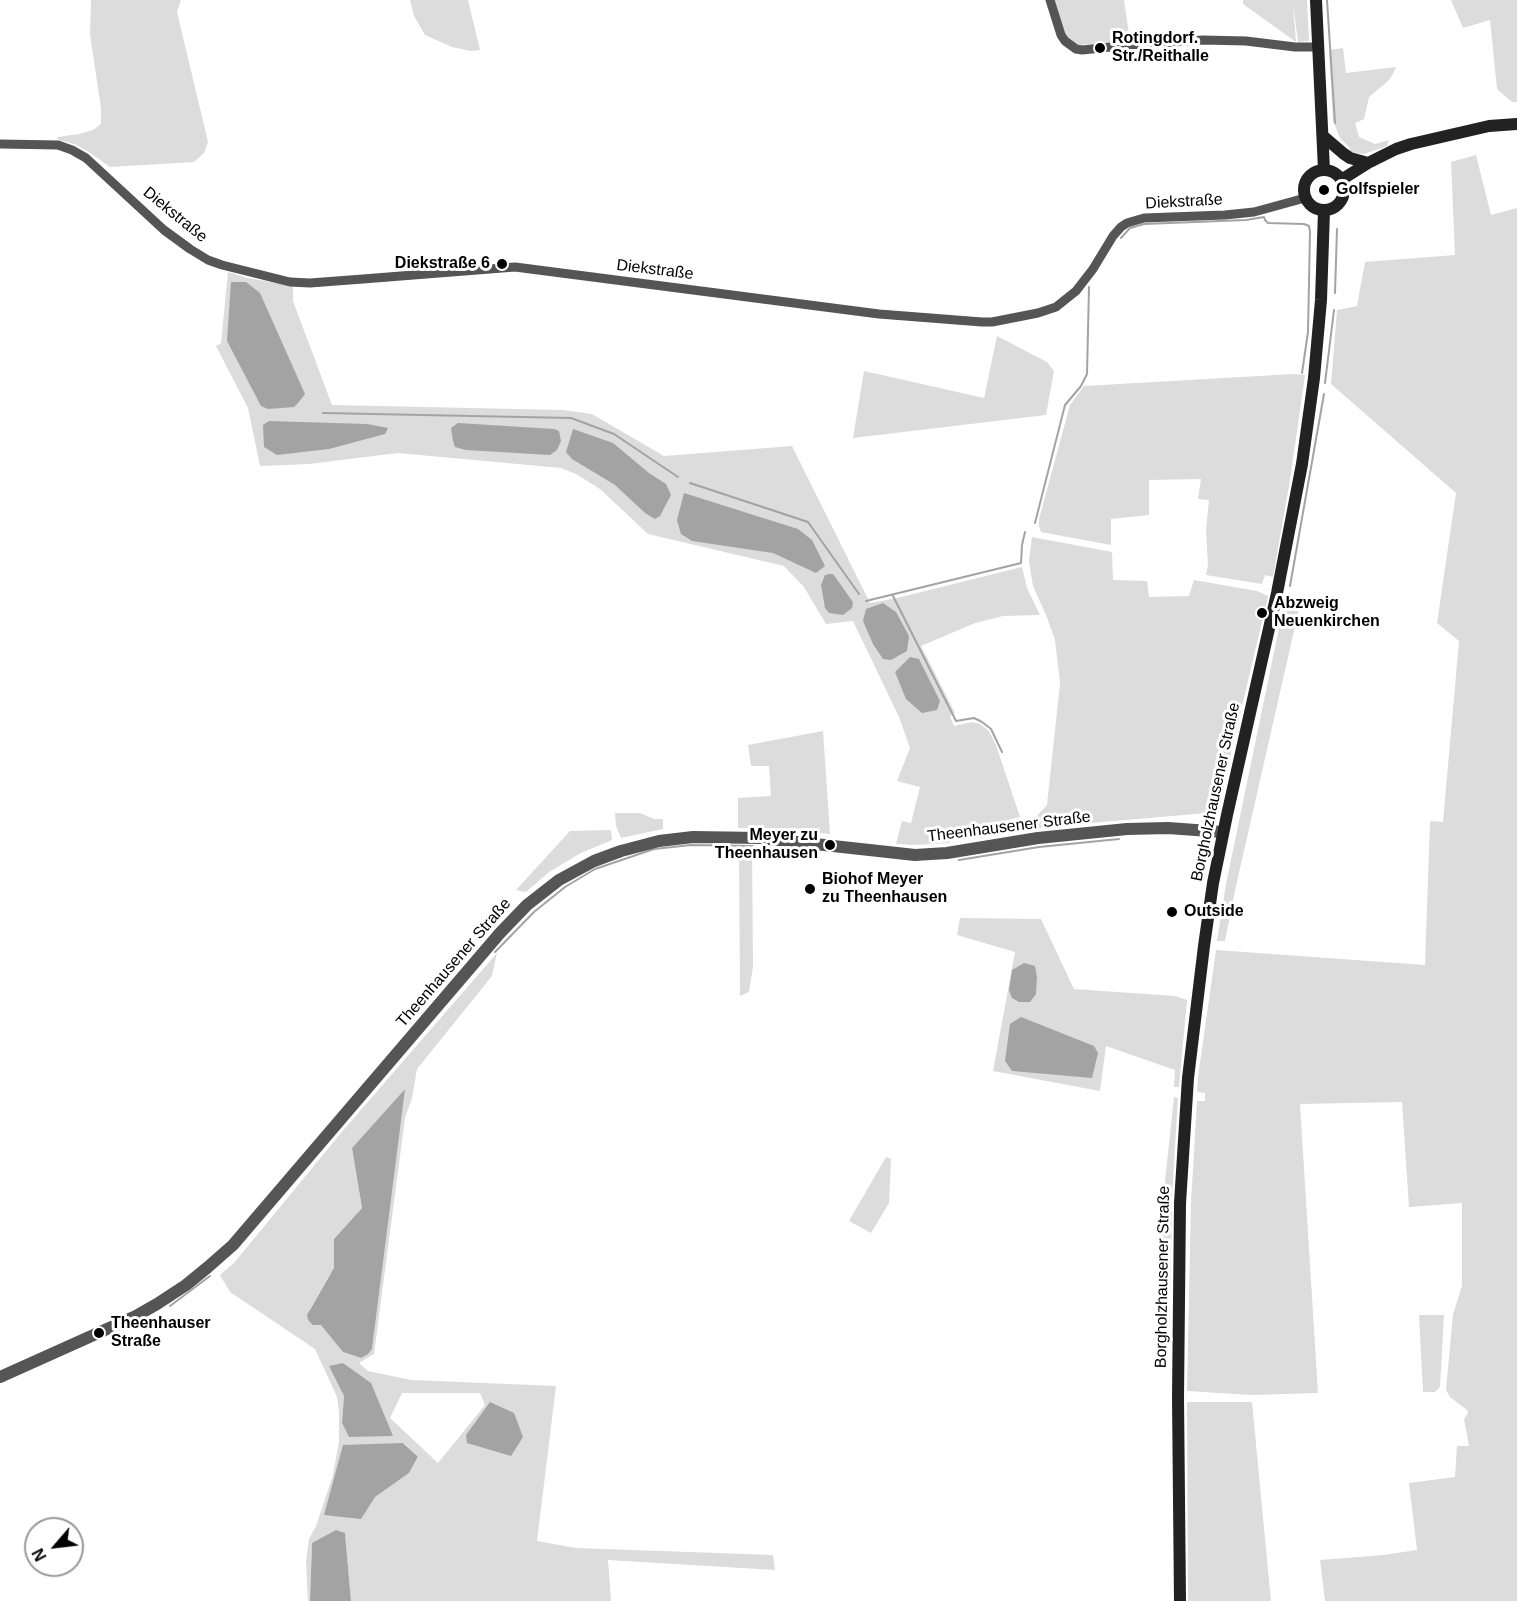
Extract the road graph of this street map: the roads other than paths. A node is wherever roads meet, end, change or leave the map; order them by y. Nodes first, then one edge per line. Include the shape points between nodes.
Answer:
1 (1050, 0) edge
2 (1316, 0) edge
3 (1319, 47) junction
4 (1517, 124) edge
5 (1323, 136) junction
6 (0, 144) edge
7 (1368, 163) junction
8 (1324, 170) junction
9 (1341, 180) junction
10 (1305, 198) junction
11 (1324, 210) junction
12 (1223, 832) junction
13 (0, 1377) edge
14 (1180, 1601) edge

1 - 3 street via 1061,35 1071,47 1082,50 1203,40
2 - 3 main road
3 - 5 main road
4 - 7 main road via 1489,126 1411,144
5 - 7 main road via 1350,158
5 - 8 main road
6 - 10 street, Diekstraße via 58,145 72,150 86,158 164,230 208,260 290,282 514,267 879,314 982,322 1038,314 1056,307 1076,291 1113,236 1127,224 1144,218 1254,212
7 - 9 main road
8 - 9 main road
8 - 10 main road via 1307,179
9 - 11 main road via 1341,200 1334,208
10 - 11 main road via 1312,207
11 - 12 main road, Borgholzhausener Straße via 1322,300 1302,464
12 - 13 street, Theenhausener Straße via 1127,829 915,855 760,838 693,837 659,841 594,861 551,886 500,933 232,1245 208,1267 136,1316
12 - 14 main road, Borgholzhausener Straße via 1203,946 1188,1078 1181,1192

